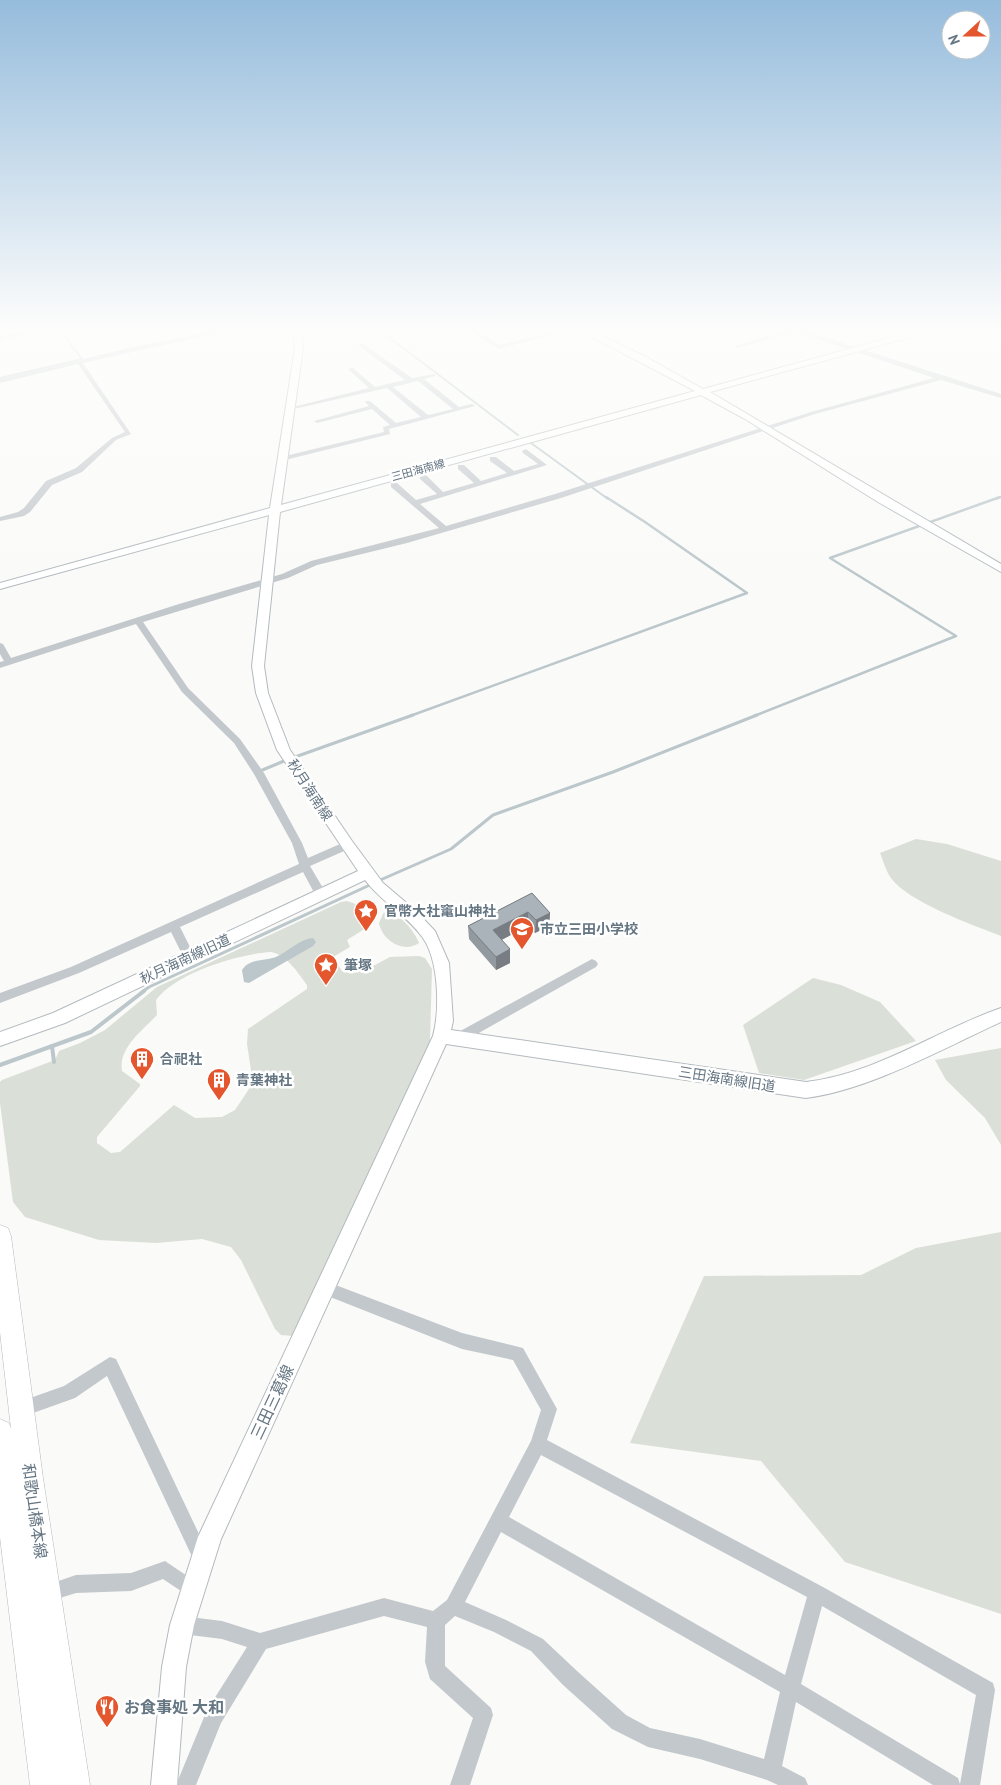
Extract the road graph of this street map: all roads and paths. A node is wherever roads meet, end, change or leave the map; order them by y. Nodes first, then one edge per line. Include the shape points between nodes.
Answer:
1 (113, 410) edge
2 (291, 410) edge
3 (360, 410) edge
4 (377, 410) edge
5 (418, 410) edge
6 (457, 410) edge
7 (626, 410) edge
8 (734, 410) edge
9 (823, 410) edge
10 (427, 418) junction
11 (317, 421) dead end
12 (395, 426) junction
13 (765, 428) junction
14 (526, 451) dead end
15 (284, 459) junction
16 (493, 459) dead end
17 (461, 467) dead end
18 (512, 474) junction
19 (423, 477) dead end
20 (480, 484) junction
21 (394, 485) dead end
22 (442, 495) junction
23 (414, 503) junction
24 (276, 508) junction
25 (0, 519) edge
26 (443, 528) junction
27 (1001, 569) edge
28 (0, 580) edge
29 (268, 580) junction
30 (0, 586) edge
31 (138, 621) junction
32 (0, 646) edge
33 (4, 663) edge
34 (347, 846) junction
35 (304, 865) junction
36 (372, 879) junction
37 (321, 895) junction
38 (174, 927) junction
39 (189, 957) junction
40 (592, 964) dead end
41 (0, 998) edge
42 (1001, 1015) edge
43 (449, 1038) junction
44 (0, 1039) edge
45 (0, 1236) edge
46 (325, 1288) junction
47 (22, 1409) junction
48 (0, 1432) edge
49 (538, 1444) junction
50 (499, 1521) junction
51 (202, 1561) junction
52 (192, 1590) junction
53 (46, 1593) junction
54 (817, 1593) junction
55 (452, 1606) junction
56 (436, 1621) junction
57 (182, 1625) junction
58 (260, 1642) junction
59 (790, 1688) junction
60 (771, 1771) junction
61 (46, 1785) edge
62 (75, 1785) edge
63 (164, 1785) edge
64 (186, 1785) edge
65 (460, 1785) edge
66 (798, 1785) edge
67 (951, 1785) edge
68 (970, 1785) edge

1 - 25 street via 128,434 114,438 73,474 49,483 20,514
2 - 15 main road, 秋月海南線
3 - 11 street
4 - 12 street
5 - 10 street
6 - 10 street
7 - 24 main road, 三田海南線
8 - 13 main road
9 - 13 street
10 - 12 street
12 - 15 street via 385,428 388,433
13 - 26 street via 558,496
13 - 27 main road
14 - 18 street via 543,465
15 - 24 main road, 秋月海南線
16 - 18 street
17 - 20 street
18 - 20 street
19 - 22 street
20 - 22 street
21 - 23 street
22 - 23 street
23 - 26 street
24 - 28 main road
24 - 29 main road, 秋月海南線
24 - 30 main road
26 - 29 street via 314,563
29 - 31 street
29 - 34 main road, 秋月海南線 via 258,666 262,693 284,750
31 - 33 street
31 - 35 street via 185,690 237,741 259,772 297,844
32 - 33 street
34 - 35 street
34 - 36 main road, 秋月海南線
35 - 37 street
35 - 38 street
36 - 37 main road, 秋月海南線旧道
36 - 43 main road, 秋月海南線 via 430,935 441,963
37 - 39 main road, 秋月海南線旧道
38 - 39 street
38 - 41 street via 76,970
39 - 44 main road, 秋月海南線旧道 via 59,1018
40 - 43 street
42 - 43 main road, 三田海南線旧道 via 873,1072 831,1086 806,1090
43 - 46 main road, 三田三葛線
45 - 47 main road, 和歌山橋本線
46 - 49 street via 462,1341 518,1353 549,1409
46 - 51 main road, 三田三葛線 via 210,1537
47 - 51 street via 69,1392 110,1365
47 - 53 main road, 和歌山橋本線
48 - 61 main road, 和歌山橋本線
49 - 50 street
49 - 54 street
50 - 55 street
50 - 59 street
51 - 52 main road, 三田三葛線
52 - 53 street via 165,1570 131,1582 76,1584
52 - 57 main road, 三田三葛線
53 - 62 main road, 和歌山橋本線
54 - 59 street
54 - 68 street via 986,1690
55 - 56 street
55 - 60 street via 538,1645 619,1722 648,1736
56 - 58 street via 384,1608
56 - 65 street via 434,1662 437,1672 484,1715
57 - 58 street via 222,1630
57 - 63 main road, 三田三葛線 via 174,1667
58 - 64 street via 214,1717
59 - 60 street
59 - 67 street
60 - 66 street

